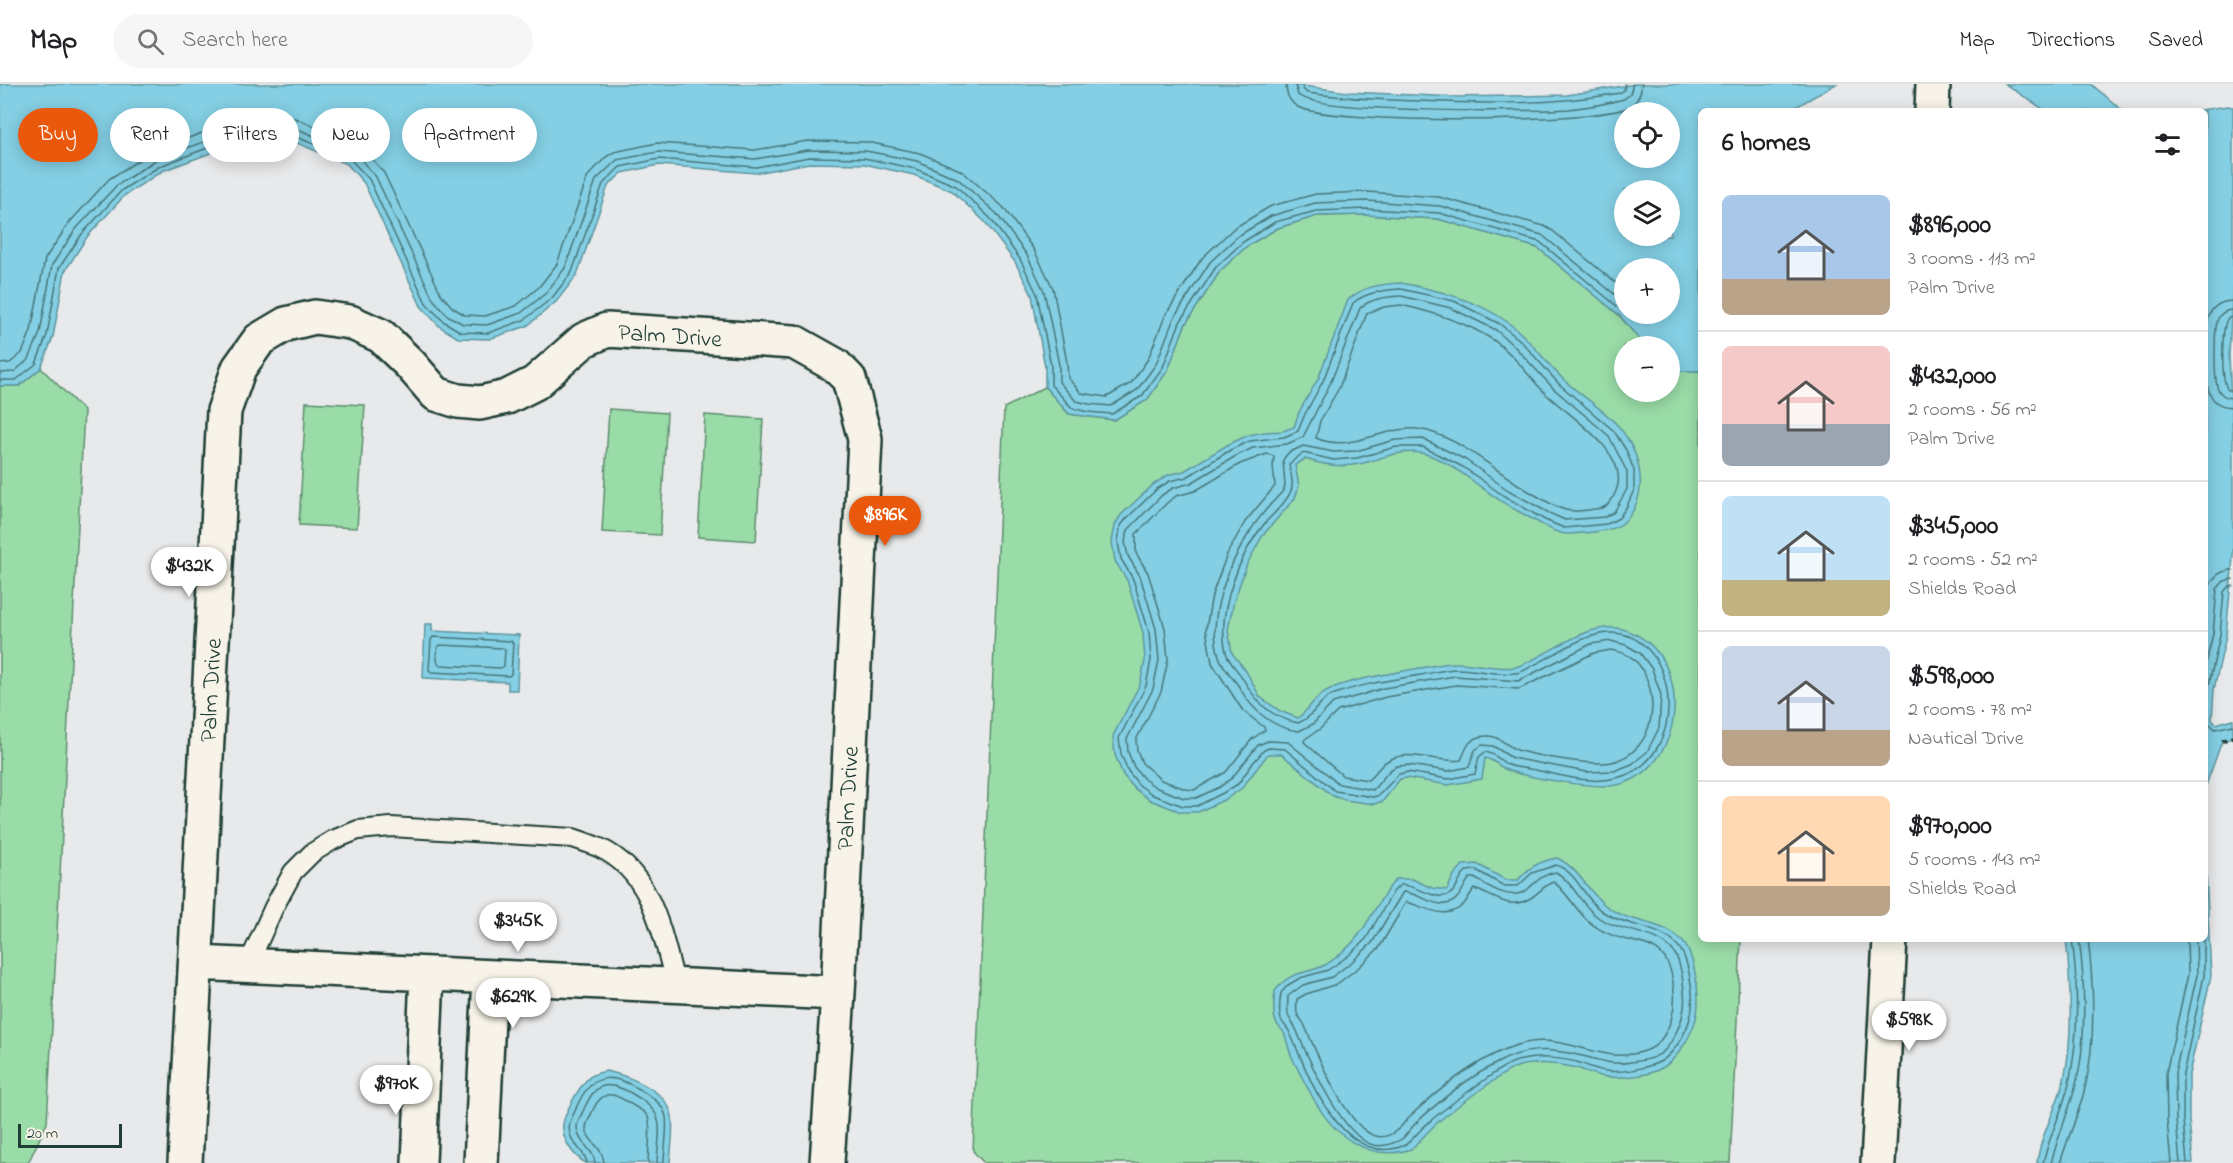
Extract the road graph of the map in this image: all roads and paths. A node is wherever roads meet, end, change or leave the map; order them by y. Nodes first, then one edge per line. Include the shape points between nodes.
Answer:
1 (1933, 84) edge
2 (1932, 108) edge
3 (2233, 737) edge
4 (2222, 741) dead end
5 (1890, 942) edge
6 (196, 963) junction
7 (248, 965) junction
8 (427, 974) junction
9 (490, 977) junction
10 (676, 986) junction
11 (838, 993) junction
12 (185, 1163) edge
13 (419, 1163) edge
14 (481, 1163) edge
15 (827, 1163) edge
16 (1878, 1163) edge

1 - 2 street
3 - 4 path
5 - 16 street
6 - 7 street
6 - 11 street, Palm Drive via 224,411 239,368 259,340 286,324 315,317 350,322 381,336 436,394 458,402 480,403 507,397 535,383 584,339 607,330 794,342 835,365 849,379 865,439
6 - 12 street, Palm Drive
7 - 8 street
7 - 10 lane via 293,872 312,853 358,830 391,827 573,838 601,848 624,864 646,889
8 - 9 street
8 - 13 street
9 - 10 street
9 - 14 street
10 - 11 street
11 - 15 street, Palm Drive

